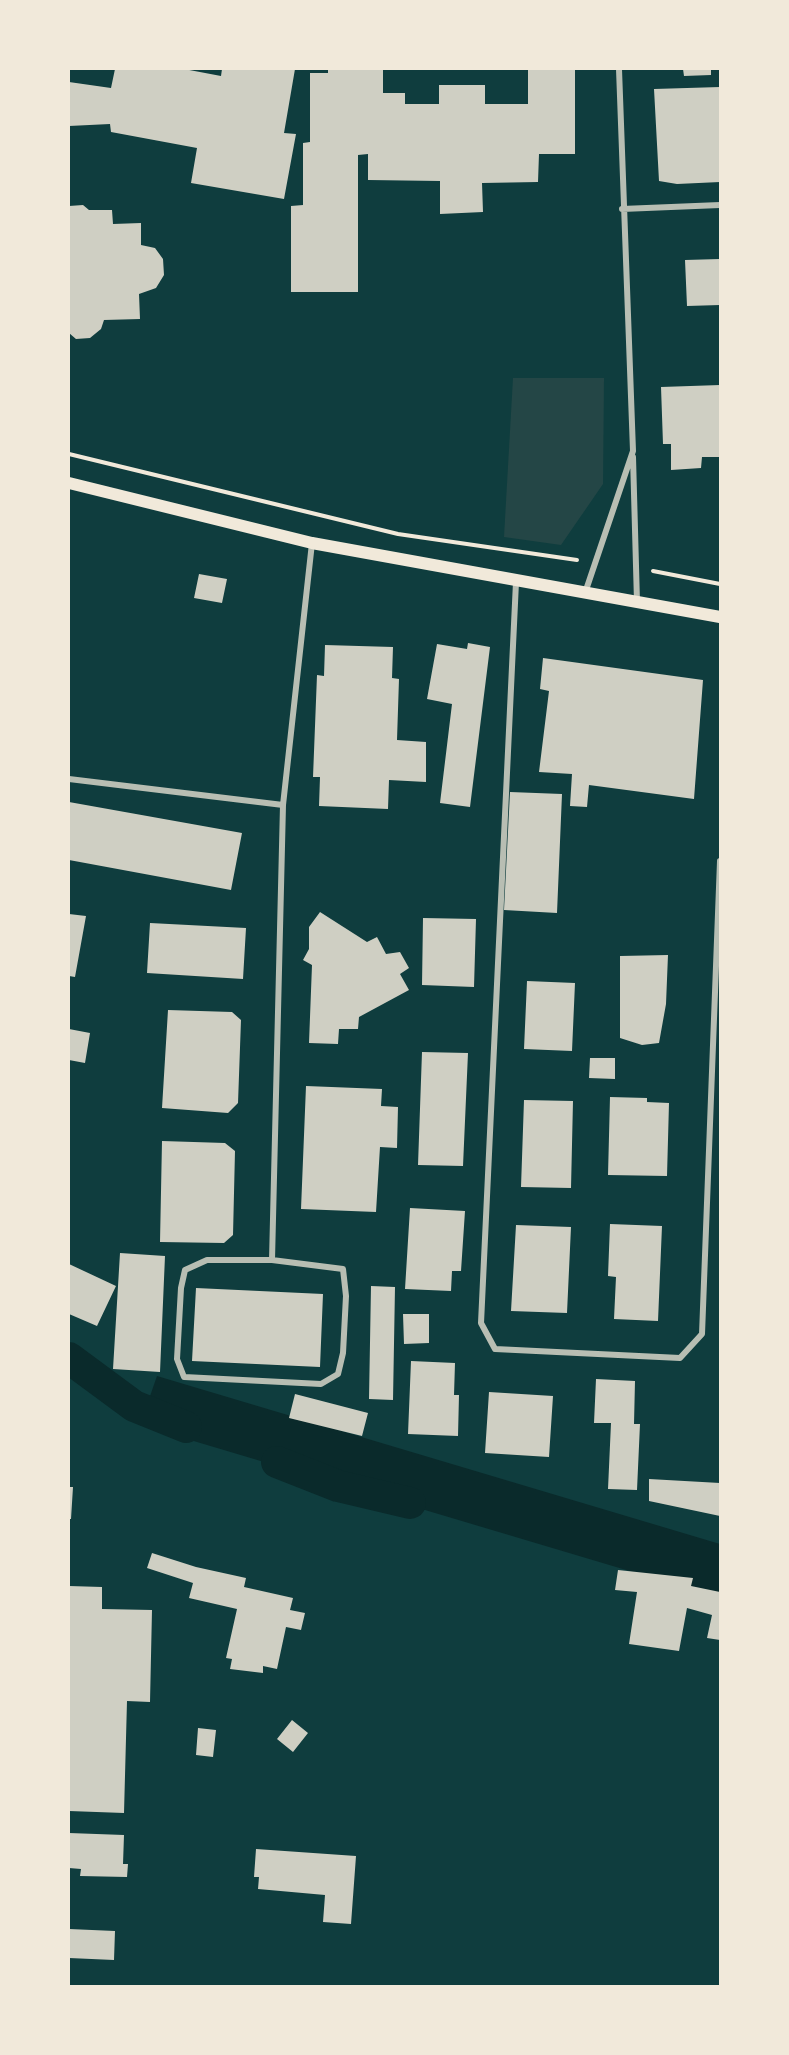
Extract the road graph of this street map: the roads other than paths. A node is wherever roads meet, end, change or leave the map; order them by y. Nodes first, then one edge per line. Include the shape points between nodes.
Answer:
1 (619, 69) edge
2 (720, 205) edge
3 (622, 208) junction
4 (633, 451) junction
5 (69, 483) edge
6 (312, 543) junction
7 (516, 582) junction
8 (585, 592) junction
9 (637, 602) junction
10 (720, 617) edge
11 (69, 778) edge
12 (283, 805) junction
13 (720, 861) edge
14 (272, 1260) junction

1 - 3 street
2 - 3 street
3 - 4 street
4 - 8 street
4 - 9 street
5 - 6 main road
6 - 7 main road
6 - 12 street
7 - 8 main road
7 - 13 street via 481,1323 495,1349 680,1358 702,1335
8 - 9 main road
9 - 10 main road
11 - 12 street
12 - 14 street
14 - 14 street via 207,1260 185,1270 180,1288 177,1359 184,1377 321,1384 338,1374 346,1296 343,1269

